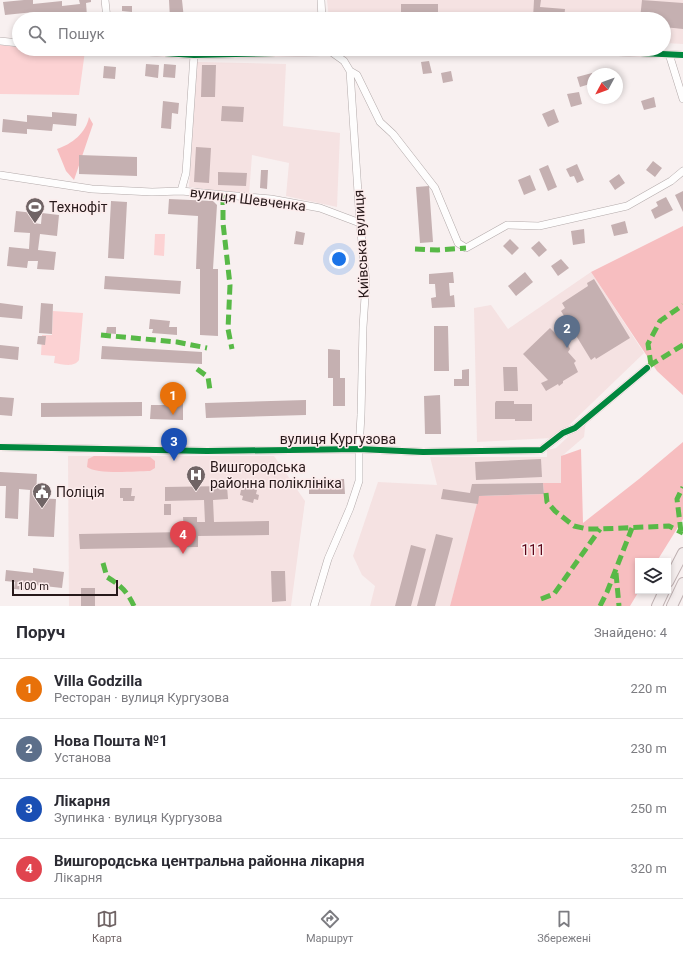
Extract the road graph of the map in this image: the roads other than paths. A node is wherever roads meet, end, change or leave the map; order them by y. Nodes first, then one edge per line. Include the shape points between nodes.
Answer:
1 (105, 0) edge
2 (321, 0) edge
3 (106, 12) edge
4 (322, 12) edge
5 (0, 41) edge
6 (12, 42) edge
7 (671, 54) edge
8 (683, 55) edge
9 (194, 56) edge
10 (338, 56) edge
11 (670, 56) edge
12 (350, 70) junction
13 (683, 99) edge
14 (683, 172) edge
15 (0, 175) edge
16 (180, 191) junction
17 (360, 223) junction
18 (647, 368) dead end
19 (0, 447) edge
20 (359, 449) junction
21 (683, 553) edge
22 (671, 576) edge
23 (683, 583) edge
24 (663, 594) edge
25 (314, 606) edge
26 (658, 606) edge
27 (672, 606) edge

1 - 3 street
2 - 4 street
5 - 6 street
7 - 8 street
9 - 16 street via 186,173
10 - 12 street
11 - 13 street
12 - 14 street via 357,75 380,122 393,134 435,188 458,243 466,248 507,225 539,226 627,206
12 - 17 street, Київська вулиця
15 - 16 street, вулиця Шевченка via 92,190
16 - 17 street, вулиця Шевченка via 271,199 320,208
17 - 20 street, Київська вулиця via 366,282
18 - 20 street, вулиця Кургузова via 574,428 541,450 423,452
19 - 20 street, вулиця Кургузова via 207,451
20 - 25 street, Київська вулиця via 359,481 328,559
21 - 22 main road
23 - 27 main road
24 - 26 main road

